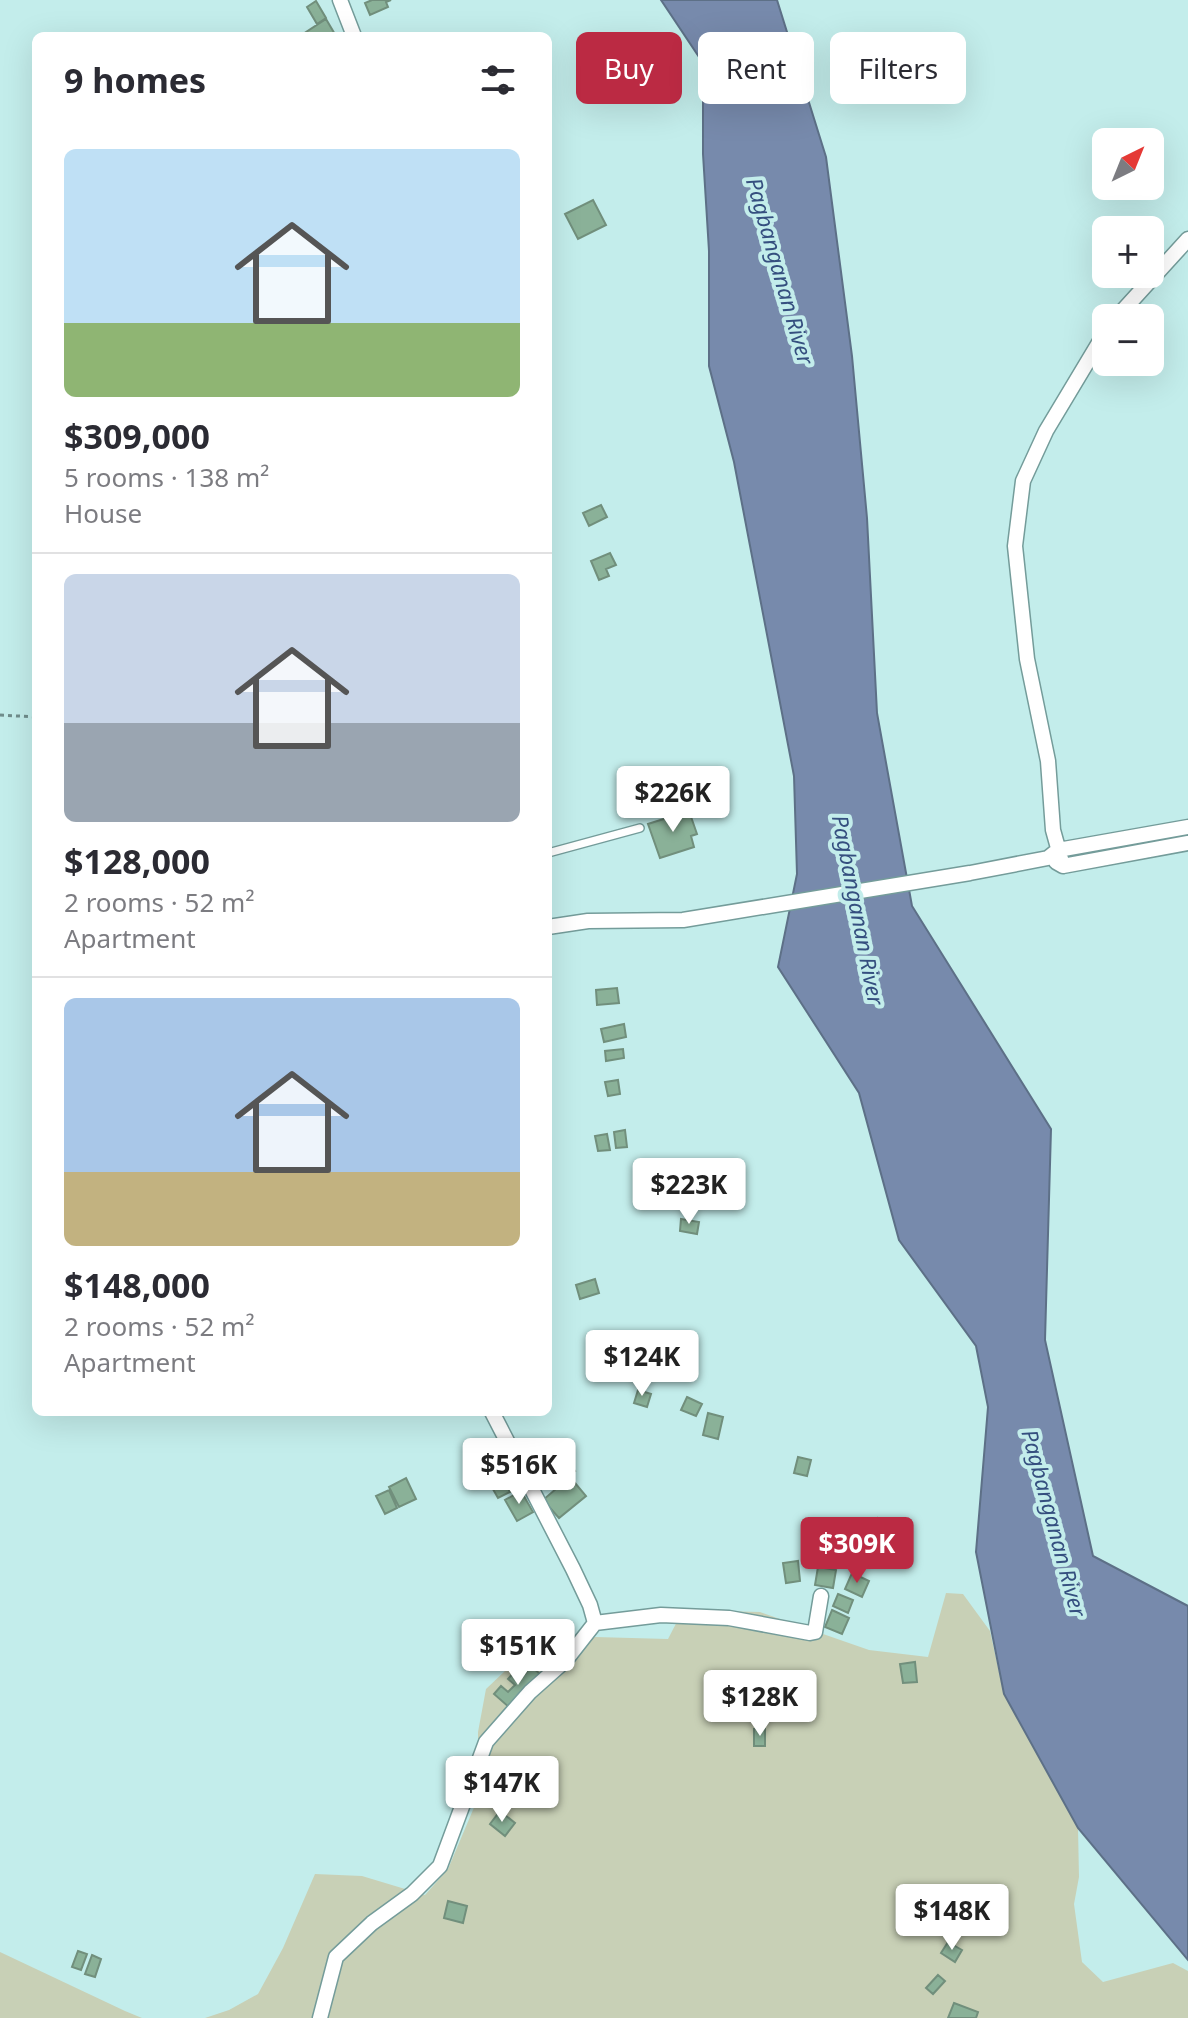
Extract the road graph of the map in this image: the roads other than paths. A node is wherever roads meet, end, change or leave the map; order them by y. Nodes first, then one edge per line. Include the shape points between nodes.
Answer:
1 (340, 0) edge
2 (352, 32) edge
3 (1188, 239) edge
4 (1129, 304) edge
5 (1092, 354) edge
6 (1188, 827) edge
7 (640, 828) dead end
8 (1188, 843) edge
9 (552, 852) edge
10 (1053, 854) junction
11 (552, 926) edge
12 (494, 1416) edge
13 (821, 1596) dead end
14 (595, 1623) junction
15 (320, 2018) edge

1 - 2 street
3 - 4 street
5 - 10 street via 1023,481 1015,546 1027,659 1048,761
6 - 10 street
7 - 9 lane
8 - 10 street via 1063,866
10 - 11 street via 970,873 683,920
12 - 14 street
13 - 14 street via 813,1633 688,1616
14 - 15 street via 486,1742 440,1866 336,1957

